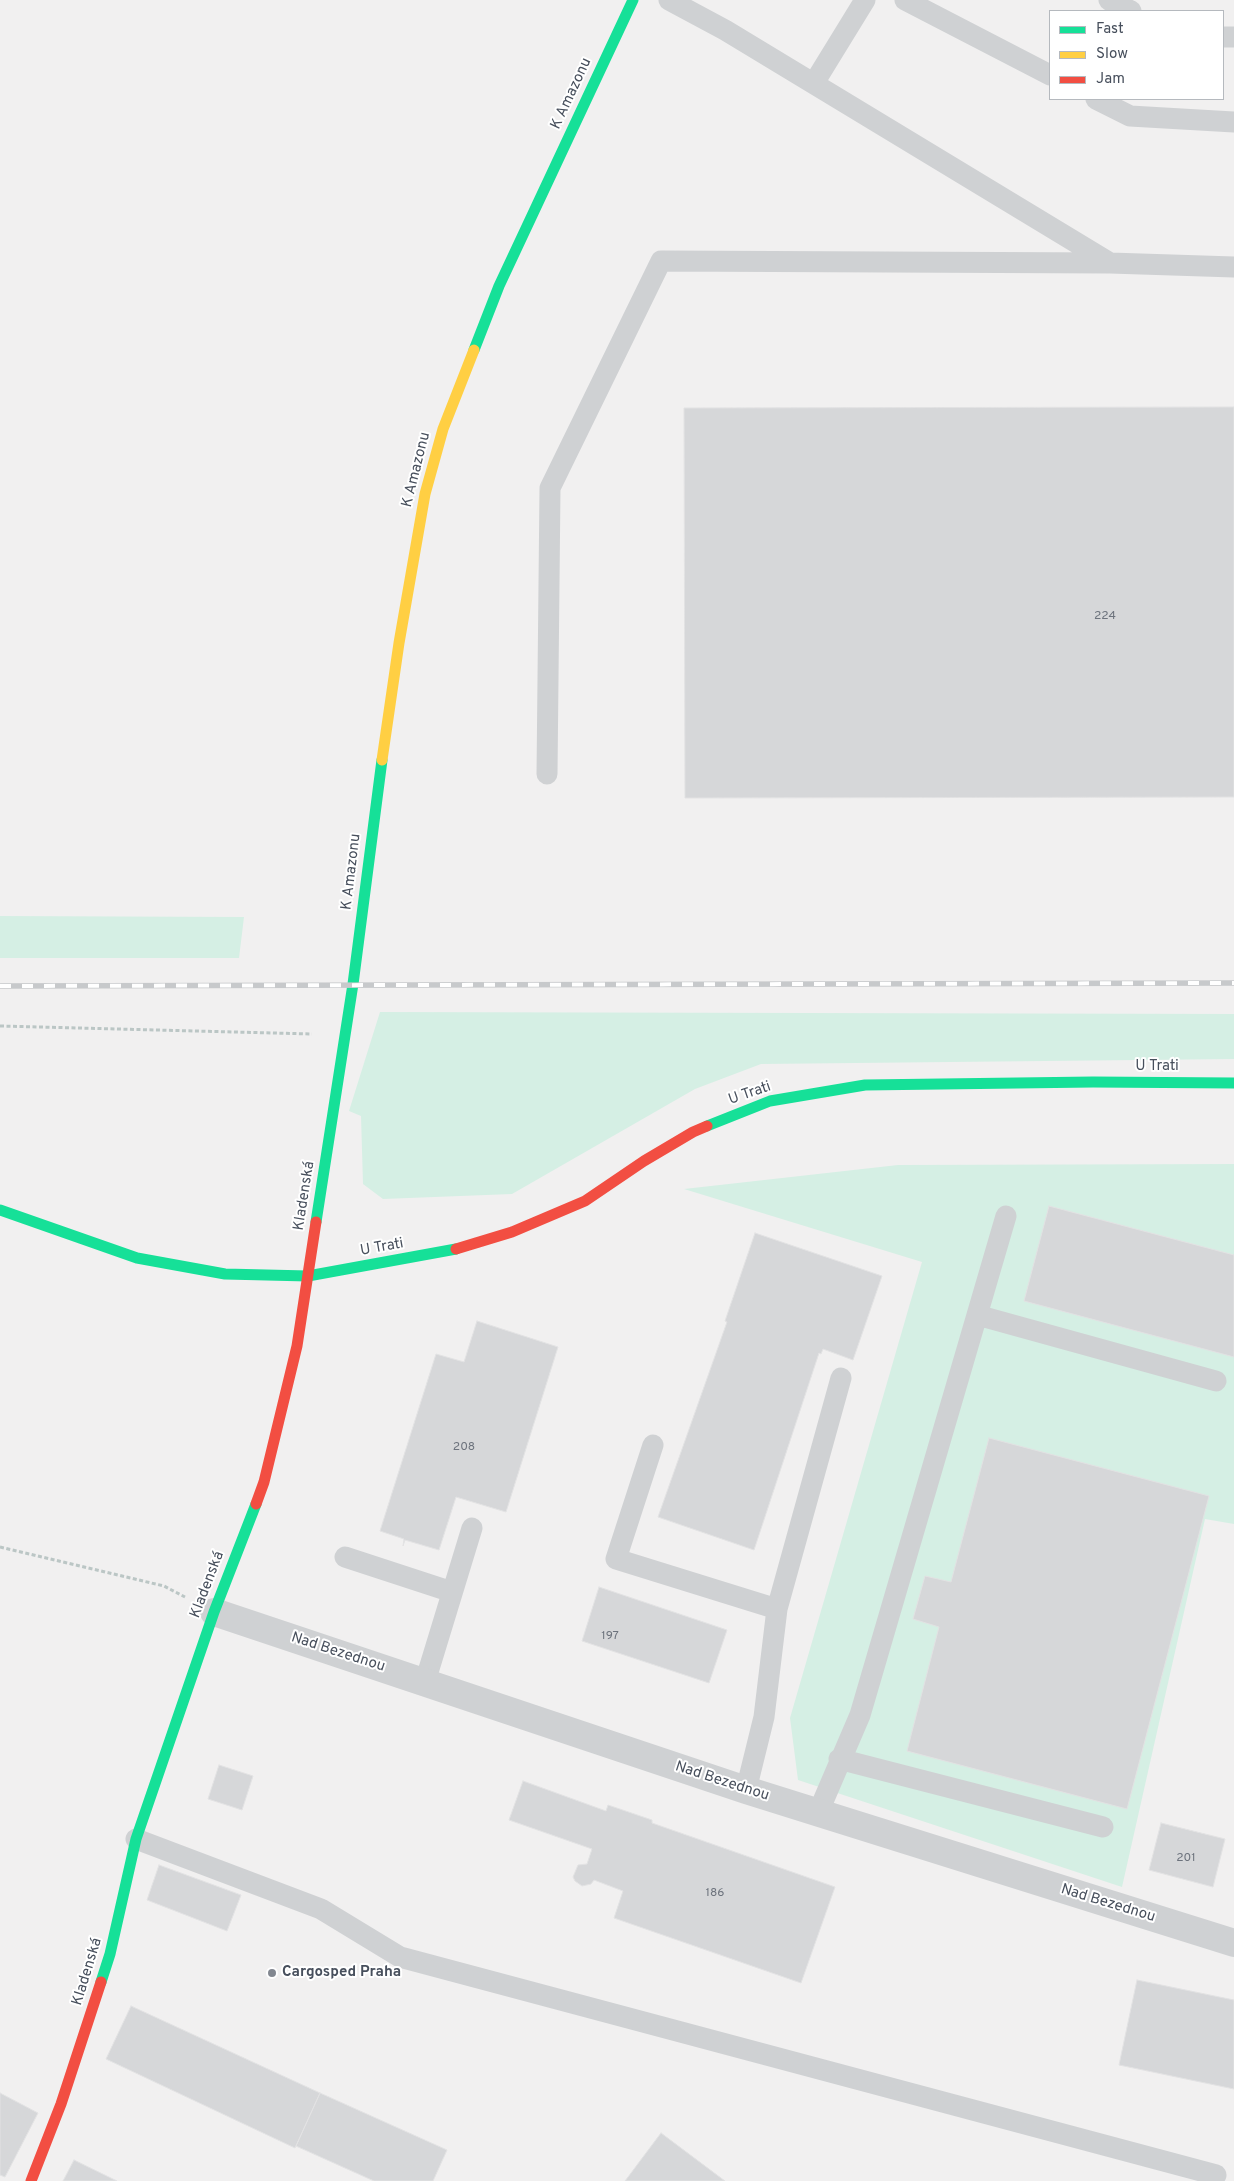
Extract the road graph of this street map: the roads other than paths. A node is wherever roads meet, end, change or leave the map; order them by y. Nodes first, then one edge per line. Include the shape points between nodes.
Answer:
1 (634, 0) edge
2 (669, 0) edge
3 (865, 0) edge
4 (905, 0) edge
5 (1108, 0) edge
6 (1129, 10) edge
7 (1049, 74) edge
8 (814, 83) junction
9 (1098, 100) edge
10 (1234, 122) edge
11 (1110, 263) junction
12 (1234, 267) edge
13 (547, 774) dead end
14 (353, 984) joint
15 (1234, 1082) edge
16 (0, 1210) edge
17 (1006, 1216) dead end
18 (308, 1276) junction
19 (977, 1315) junction
20 (842, 1378) dead end
21 (1216, 1381) dead end
22 (653, 1445) dead end
23 (472, 1528) dead end
24 (345, 1557) dead end
25 (452, 1592) junction
26 (777, 1609) junction
27 (214, 1612) junction
28 (424, 1682) junction
29 (839, 1760) junction
30 (746, 1790) junction
31 (818, 1813) junction
32 (1103, 1828) dead end
33 (136, 1840) junction
34 (1234, 1943) edge
35 (1216, 2175) dead end
36 (31, 2181) edge

1 - 14 street, K Amazonu via 499,286 443,429 425,494 398,643
2 - 8 lane
3 - 8 lane
4 - 7 lane
5 - 6 lane
8 - 11 lane
9 - 10 lane via 1130,116
11 - 12 lane
11 - 13 lane via 661,261 550,488
14 - 18 street, Kladenská
15 - 18 street, U Trati via 865,1086 770,1100 693,1132 585,1200 512,1232 458,1249
16 - 18 street, U Trati via 137,1258 225,1274
17 - 19 lane
18 - 27 street, Kladenská via 297,1346 264,1482
19 - 21 lane
19 - 29 lane via 860,1715
20 - 26 lane
22 - 26 lane via 616,1559
23 - 25 lane
24 - 25 lane
25 - 28 lane
26 - 30 lane via 764,1717
27 - 28 street, Nad Bezednou
27 - 33 street, Kladenská
28 - 30 street, Nad Bezednou
29 - 31 lane
29 - 32 lane
30 - 31 street, Nad Bezednou
31 - 34 street, Nad Bezednou
33 - 35 lane via 321,1909 400,1957
33 - 36 street, Kladenská via 110,1954 61,2104

